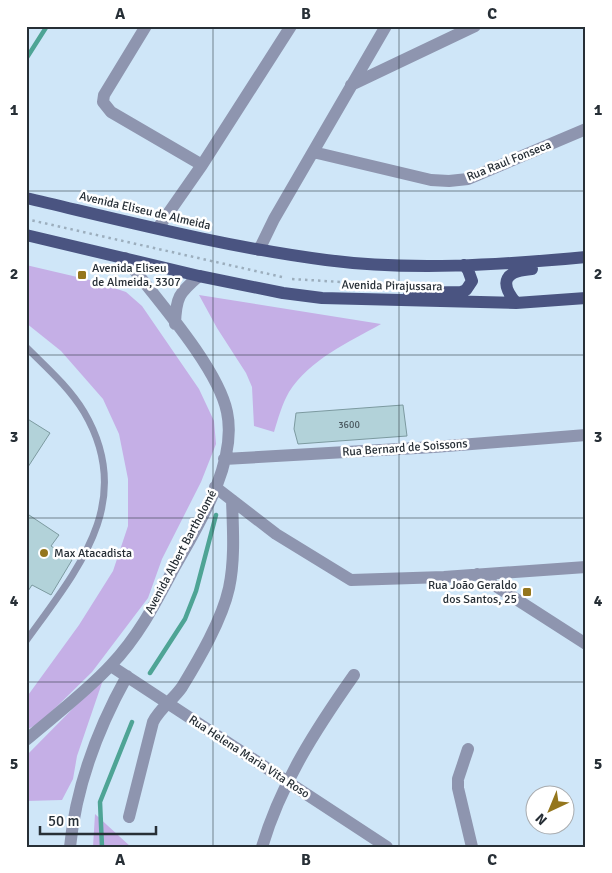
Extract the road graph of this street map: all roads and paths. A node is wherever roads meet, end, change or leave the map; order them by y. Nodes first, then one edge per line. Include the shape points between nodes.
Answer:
1 (146, 26) edge
2 (291, 26) edge
3 (386, 26) edge
4 (475, 26) edge
5 (351, 85) junction
6 (586, 129) edge
7 (313, 152) junction
8 (202, 165) junction
9 (26, 198) edge
10 (158, 228) junction
11 (26, 235) edge
12 (259, 250) junction
13 (586, 257) edge
14 (125, 258) junction
15 (555, 260) junction
16 (464, 265) junction
17 (199, 276) junction
18 (586, 298) edge
19 (385, 300) junction
20 (516, 303) junction
21 (175, 324) junction
22 (26, 347) edge
23 (586, 435) edge
24 (224, 459) junction
25 (215, 487) junction
26 (232, 500) junction
27 (586, 567) edge
28 (477, 574) junction
29 (26, 641) edge
30 (586, 644) edge
31 (111, 666) junction
32 (354, 675) dead end
33 (127, 676) junction
34 (169, 704) junction
35 (26, 740) edge
36 (468, 750) dead end
37 (286, 782) junction
38 (129, 817) dead end
39 (70, 847) edge
40 (262, 847) edge
41 (387, 847) edge
42 (472, 847) edge

1 - 8 street via 104,95 103,102 111,112
2 - 8 street
3 - 5 street
4 - 5 street
5 - 7 street
6 - 7 street, Rua Raul Fonseca via 468,179 449,181 431,180
7 - 12 street
8 - 10 street
9 - 10 main road, Avenida Eliseu de Almeida
10 - 12 main road, Avenida Eliseu de Almeida
11 - 14 main road
12 - 16 main road, Avenida Pirajussara via 358,262
13 - 15 main road, Avenida Pirajussara
14 - 17 main road
14 - 21 street, Avenida Albert Bartholomé
15 - 16 main road, Avenida Pirajussara
15 - 20 main road via 537,269 518,270 509,276 505,284
16 - 19 main road via 472,281 466,290 398,294
17 - 19 main road, Avenida Pirajussara via 283,293
17 - 21 street via 178,298
18 - 20 main road, Avenida Pirajussara
19 - 20 main road, Avenida Pirajussara
21 - 24 street, Avenida Albert Bartholomé via 222,394 228,439
22 - 29 lane via 84,412 102,458 105,484 92,541 74,574
23 - 24 street, Rua Bernard de Soissons
24 - 25 street, Avenida Albert Bartholomé
25 - 26 street
25 - 31 street, Avenida Albert Bartholomé via 205,513 138,634
26 - 28 street via 276,534 351,580
26 - 34 street via 229,589 192,670
27 - 28 street
28 - 30 street
31 - 33 street, Rua Helena Maria Vita Roso
31 - 35 street, Avenida Albert Bartholomé
32 - 37 street via 316,730
33 - 34 street, Rua Helena Maria Vita Roso
33 - 39 street via 105,717 87,762
34 - 37 street, Rua Helena Maria Vita Roso
34 - 38 street via 158,712 153,722
36 - 42 street via 458,788
37 - 40 street
37 - 41 street, Rua Helena Maria Vita Roso

